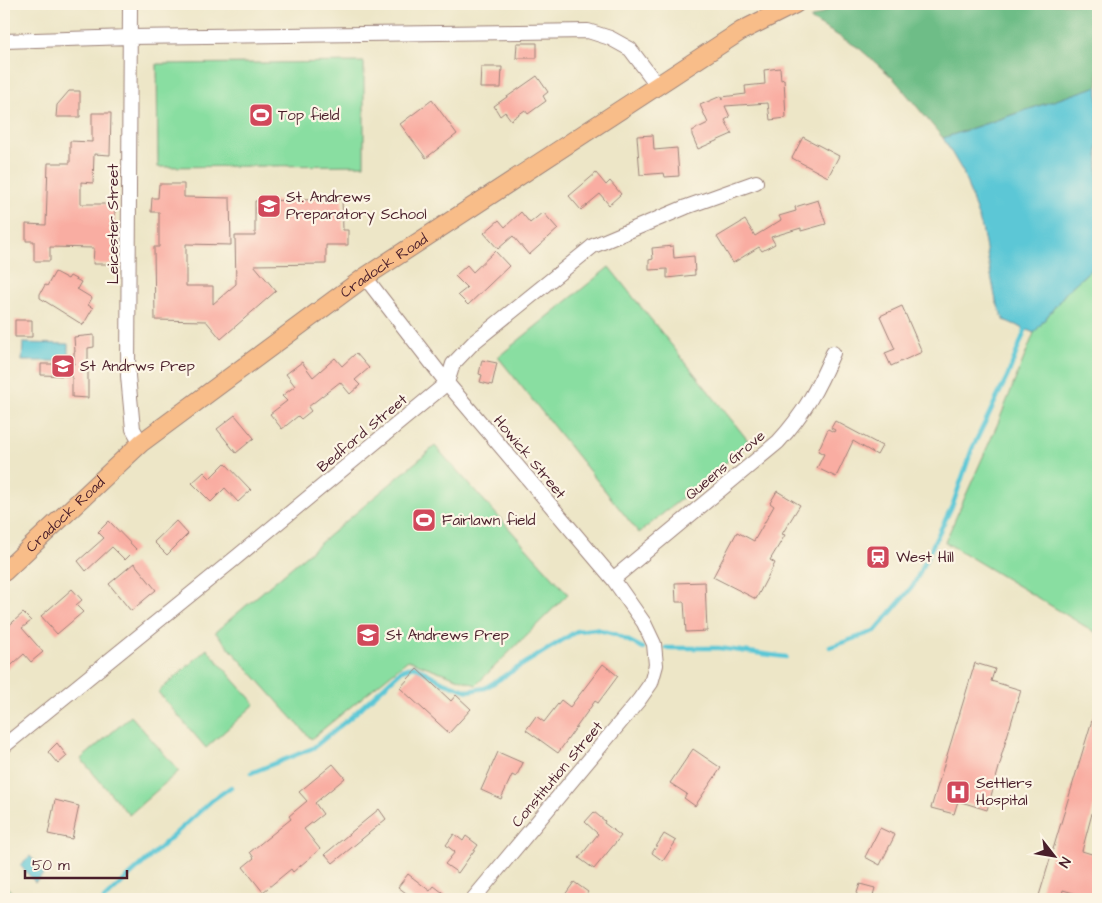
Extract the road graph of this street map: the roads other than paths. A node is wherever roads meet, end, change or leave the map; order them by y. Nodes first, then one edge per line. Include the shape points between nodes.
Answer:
1 (130, 4) edge
2 (795, 4) edge
3 (130, 37) junction
4 (4, 41) edge
5 (658, 86) junction
6 (756, 182) dead end
7 (365, 276) junction
8 (832, 353) dead end
9 (446, 383) junction
10 (141, 443) junction
11 (4, 572) edge
12 (613, 579) junction
13 (656, 665) joint
14 (4, 746) edge
15 (473, 899) edge

1 - 3 street, Leicester Street
2 - 5 main road, Cradock Road via 741,31
3 - 4 street
3 - 5 street via 588,31 630,49
3 - 10 street, Leicester Street via 128,376 133,428
5 - 7 main road, Cradock Road
6 - 9 street, Bedford Street via 593,246 474,342 453,364
7 - 9 street, Howick Street
7 - 10 main road, Cradock Road
8 - 12 street, Queens Grove via 821,382 796,422 778,442
9 - 12 street, Howick Street
9 - 14 street, Bedford Street
10 - 11 main road, Cradock Road
12 - 13 street, Howick Street via 644,623 654,644
13 - 15 street, Constitution Street via 639,700

